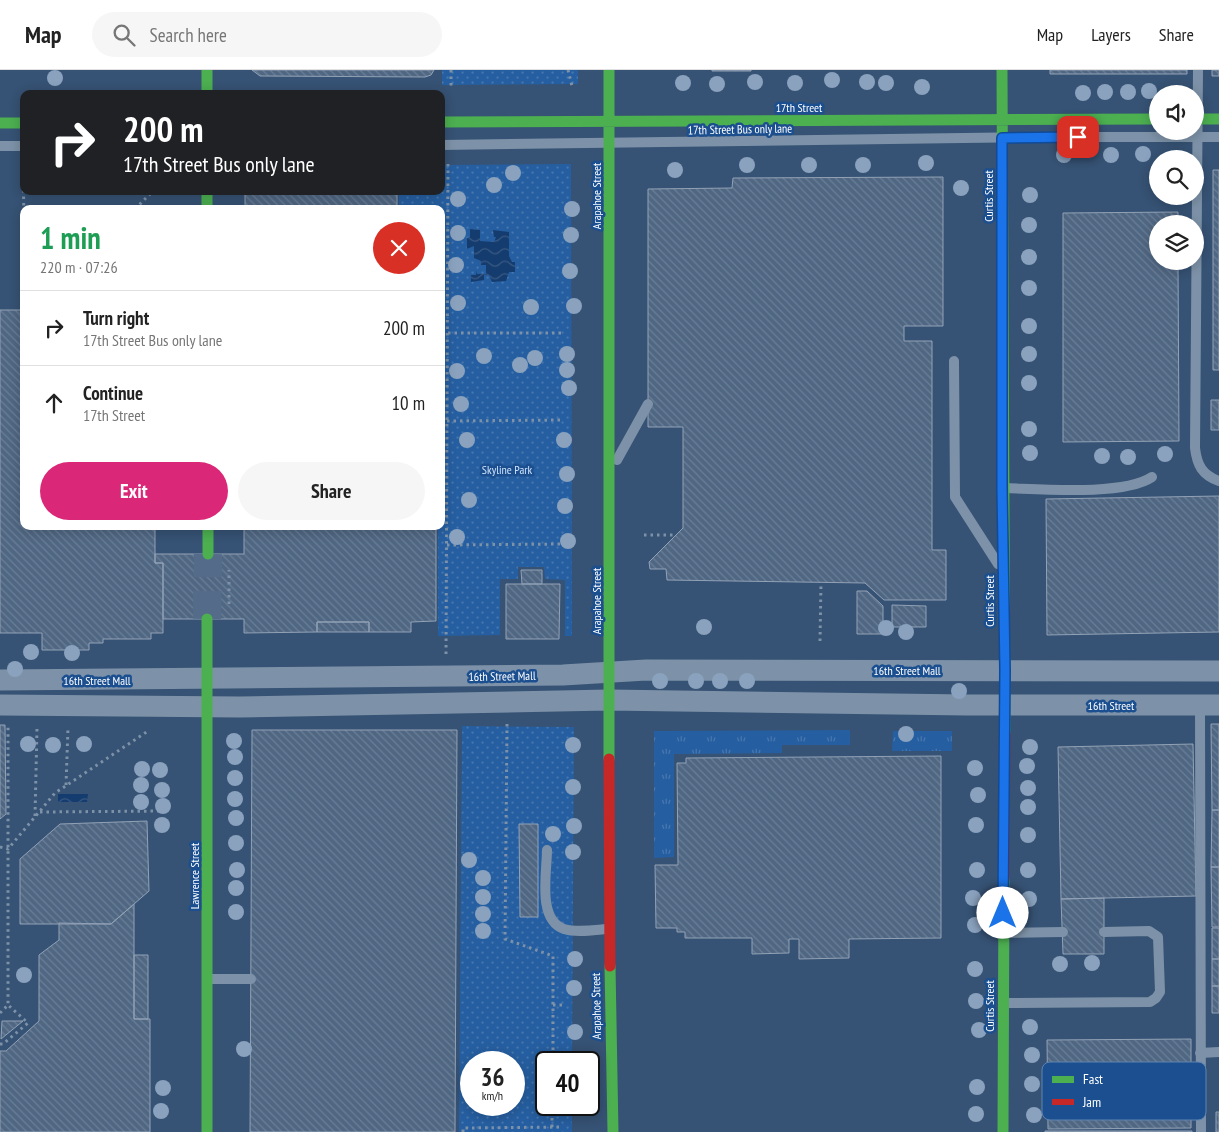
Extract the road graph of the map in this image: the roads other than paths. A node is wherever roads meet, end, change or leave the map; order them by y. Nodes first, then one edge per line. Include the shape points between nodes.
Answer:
1 (207, 70) edge
2 (609, 70) edge
3 (1002, 70) edge
4 (1198, 70) edge
5 (1197, 85) edge
6 (207, 90) edge
7 (1149, 119) edge
8 (1204, 119) edge
9 (1219, 119) edge
10 (1002, 120) junction
11 (610, 121) junction
12 (445, 122) edge
13 (0, 123) edge
14 (20, 123) edge
15 (1149, 137) edge
16 (1204, 137) edge
17 (1219, 137) edge
18 (1002, 138) junction
19 (1198, 140) edge
20 (610, 143) junction
21 (445, 145) edge
22 (0, 146) edge
23 (20, 146) edge
24 (954, 361) dead end
25 (648, 404) dead end
26 (610, 472) junction
27 (1152, 477) dead end
28 (1219, 481) edge
29 (1002, 488) junction
30 (208, 530) edge
31 (208, 554) tunnel mouth
32 (1003, 572) junction
33 (207, 619) tunnel mouth
34 (1005, 670) junction
35 (1219, 671) edge
36 (610, 672) junction
37 (0, 680) edge
38 (207, 680) junction
39 (609, 700) junction
40 (1003, 705) junction
41 (1210, 705) edge
42 (207, 707) junction
43 (4, 712) edge
44 (547, 850) dead end
45 (609, 929) junction
46 (1062, 932) dead end
47 (1104, 932) dead end
48 (1003, 933) junction
49 (207, 979) junction
50 (251, 979) dead end
51 (1003, 1003) junction
52 (1200, 1052) junction
53 (1219, 1052) edge
54 (1200, 1062) edge
55 (207, 1132) edge
56 (613, 1132) edge
57 (1003, 1132) edge

1 - 6 street
2 - 11 street, Arapahoe Street
3 - 10 street, Curtis Street
4 - 5 lane
7 - 10 street, 17th Street
8 - 9 street
10 - 11 street, 17th Street
10 - 18 street, Curtis Street
11 - 12 street, 17th Street
11 - 20 street, Arapahoe Street
13 - 14 street
15 - 18 lane, 17th Street Bus only lane
16 - 17 lane
18 - 20 lane, 17th Street Bus only lane
18 - 29 street, Curtis Street
19 - 28 lane via 1195,448 1203,472
20 - 21 lane, 17th Street Bus only lane
20 - 26 street, Arapahoe Street
22 - 23 lane
24 - 32 lane via 955,498
25 - 26 lane
26 - 36 street, Arapahoe Street
27 - 29 lane via 1132,486 1112,488
29 - 32 street, Curtis Street
30 - 31 street
32 - 34 street, Curtis Street
33 - 38 street, Lawrence Street
34 - 35 street
34 - 36 street, 16th Street Mall
34 - 40 street, Curtis Street
36 - 38 street, 16th Street Mall
36 - 39 street, Arapahoe Street
37 - 38 street, 16th Street Mall
38 - 42 street, Lawrence Street
39 - 40 street, 16th Street Mall
39 - 42 street, 16th Street Mall
39 - 45 street, Arapahoe Street
40 - 41 street, 16th Street
40 - 48 street, Curtis Street
41 - 52 lane
42 - 43 street, 16th Street Mall
42 - 49 street, Lawrence Street
44 - 45 lane via 546,907 553,922 568,930
45 - 56 street, Arapahoe Street
46 - 48 lane
47 - 51 lane via 1149,931 1158,937 1160,992 1156,998 1150,1002
48 - 51 street, Curtis Street
49 - 50 lane
49 - 55 street, Lawrence Street
51 - 57 street, Curtis Street
52 - 53 lane
52 - 54 lane

